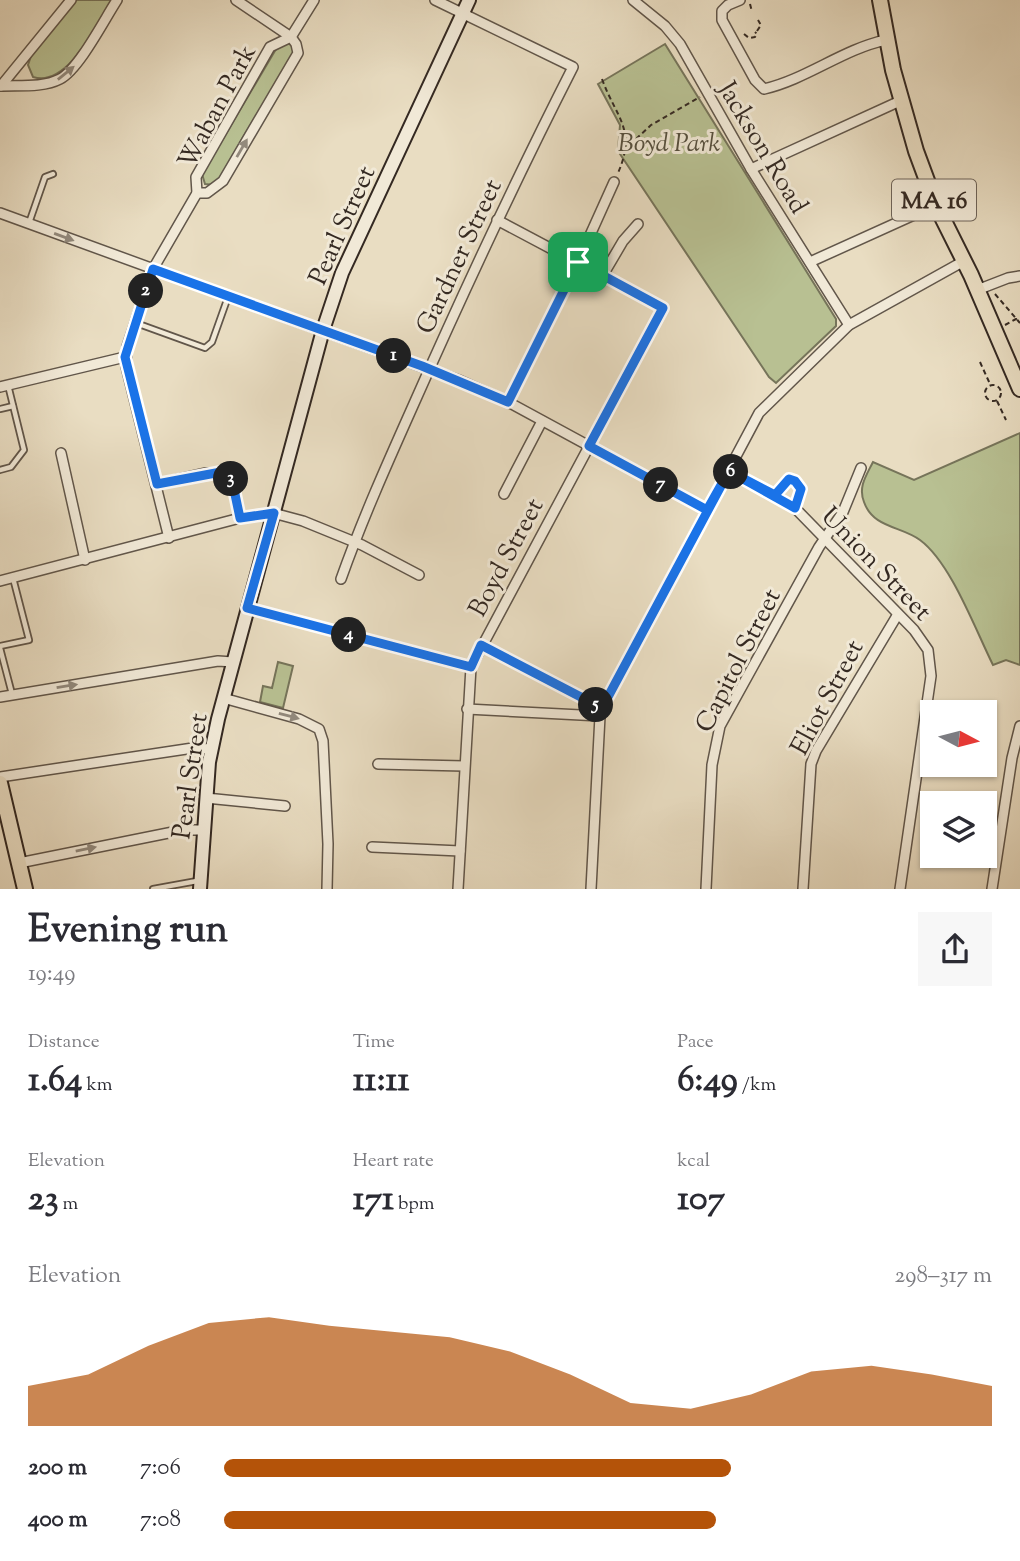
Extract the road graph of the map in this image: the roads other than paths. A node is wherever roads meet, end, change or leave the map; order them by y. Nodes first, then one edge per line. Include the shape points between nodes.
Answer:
1 (71, 0) edge
2 (117, 0) edge
3 (236, 0) edge
4 (314, 0) edge
5 (435, 0) edge
6 (469, 0) edge
7 (633, 0) edge
8 (740, 0) edge
9 (880, 0) edge
10 (463, 13) junction
11 (291, 37) junction
12 (886, 40) junction
13 (1, 86) edge
14 (901, 101) junction
15 (751, 169) junction
16 (53, 174) dead end
17 (614, 182) road end
18 (197, 193) junction
19 (936, 205) junction
20 (0, 213) edge
21 (497, 220) junction
22 (29, 224) junction
23 (638, 224) dead end
24 (964, 261) junction
25 (578, 262) junction
26 (810, 262) junction
27 (153, 269) junction
28 (603, 275) junction
29 (1020, 276) edge
30 (977, 290) junction
31 (228, 296) junction
32 (136, 323) junction
33 (849, 325) junction
34 (323, 330) junction
35 (125, 357) junction
36 (1016, 368) edge
37 (429, 369) junction
38 (4, 386) edge
39 (1013, 388) edge
40 (508, 402) junction
41 (13, 406) junction
42 (0, 409) edge
43 (542, 421) junction
44 (589, 446) junction
45 (61, 453) dead end
46 (0, 463) edge
47 (861, 468) dead end
48 (1, 470) edge
49 (729, 471) junction
50 (157, 484) junction
51 (504, 494) dead end
52 (775, 495) junction
53 (795, 508) junction
54 (707, 510) junction
55 (274, 513) junction
56 (240, 518) junction
57 (169, 538) junction
58 (824, 540) junction
59 (354, 542) junction
60 (85, 559) junction
61 (419, 575) dead end
62 (13, 577) junction
63 (341, 579) dead end
64 (0, 581) edge
65 (247, 608) junction
66 (898, 614) junction
67 (481, 645) junction
68 (0, 647) edge
69 (233, 663) junction
70 (471, 667) junction
71 (13, 695) junction
72 (0, 697) edge
73 (223, 698) junction
74 (467, 709) junction
75 (601, 712) junction
76 (1020, 726) edge
77 (211, 748) junction
78 (378, 764) dead end
79 (464, 766) junction
80 (0, 777) edge
81 (0, 785) edge
82 (206, 798) junction
83 (285, 806) dead end
84 (204, 830) junction
85 (372, 848) dead end
86 (460, 851) junction
87 (19, 863) junction
88 (200, 885) edge
89 (25, 886) edge
90 (153, 889) edge
91 (327, 889) edge
92 (458, 889) edge
93 (591, 889) edge
94 (706, 889) edge
95 (803, 889) edge
96 (900, 889) edge
97 (992, 889) edge

1 - 13 street
13 -> 2 street via 39,85 72,70
3 - 11 street
4 - 11 street
5 - 10 street
6 - 10 street, Pearl Street
7 - 15 street, Jackson Road via 680,44
8 - 12 street via 722,11 722,20 764,89 869,43
9 - 12 main road, MA 16
10 - 21 street, Gardner Street via 573,67
10 - 34 street, Pearl Street via 342,273
11 - 18 street, Waban Park via 270,47 196,177
18 -> 11 street, Waban Park via 207,193 223,181 298,53
12 - 14 main road, MA 16
14 - 15 street
14 - 19 main road, MA 16
15 - 26 street, Jackson Road
16 - 22 lane via 45,177
17 - 25 street
18 - 27 street, Waban Park
19 - 24 main road, MA 16
19 - 26 street
20 - 22 street
21 - 25 street
21 - 37 street, Gardner Street
22 -> 27 street
23 - 28 street via 622,241
24 - 30 main road, MA 16
24 - 33 street
25 - 28 street
25 - 40 street
26 - 33 street, Jackson Road
27 - 31 street
27 - 32 street, Waban Park
28 - 44 street, Boyd Street via 663,308
29 - 30 street
30 - 36 main road, MA 16
31 - 32 lane via 212,342 205,348
31 - 34 street
32 - 35 street, Waban Park
33 - 49 street via 759,413
34 - 37 street
34 - 55 street, Pearl Street
35 - 38 street
35 - 50 street
36 - 39 main road, MA 16
37 - 40 street
37 - 59 street, Gardner Street
38 - 41 lane
40 - 43 street
41 - 42 lane
41 - 48 lane via 24,450 11,467
43 - 44 street
43 - 51 street
44 - 54 street
44 - 67 street, Boyd Street
45 - 60 street
46 - 48 lane
47 - 58 street, Capitol Street via 843,512
49 - 52 street, Union Street
49 - 54 street
50 - 56 street via 225,473 232,480
50 - 57 street
52 - 53 street, Union Street
52 - 53 lane via 789,479 795,481 801,489
53 - 58 street, Union Street
54 - 75 street
55 - 56 street
55 - 59 street
55 - 65 street, Pearl Street
56 - 57 street
57 - 60 street
58 - 66 street, Union Street
58 - 94 street, Capitol Street via 718,733 712,765
59 - 61 street
59 - 63 street, Gardner Street
60 - 62 street
62 - 64 street
62 - 68 lane via 29,640
65 - 69 street, Pearl Street
65 - 70 street
66 - 95 street, Eliot Street via 811,764
66 - 96 street, Union Street via 923,640 932,670
67 - 70 street, Boyd Street
67 - 75 street
68 - 71 lane
71 -> 69 street via 218,661
69 - 73 street, Pearl Street
70 - 74 street, Boyd Street
71 - 72 street
73 - 77 street, Pearl Street
73 -> 91 street via 319,729
74 - 75 street
74 - 79 street, Boyd Street
75 - 93 street
76 - 97 street
77 - 80 street
77 - 82 street, Pearl Street
78 - 79 street
79 - 86 street, Boyd Street
81 - 87 main road
82 - 83 street
82 - 84 street, Pearl Street
87 -> 84 street via 183,830
84 - 88 street, Pearl Street
85 - 86 street
86 - 92 street, Boyd Street
87 - 89 main road
88 - 90 lane

